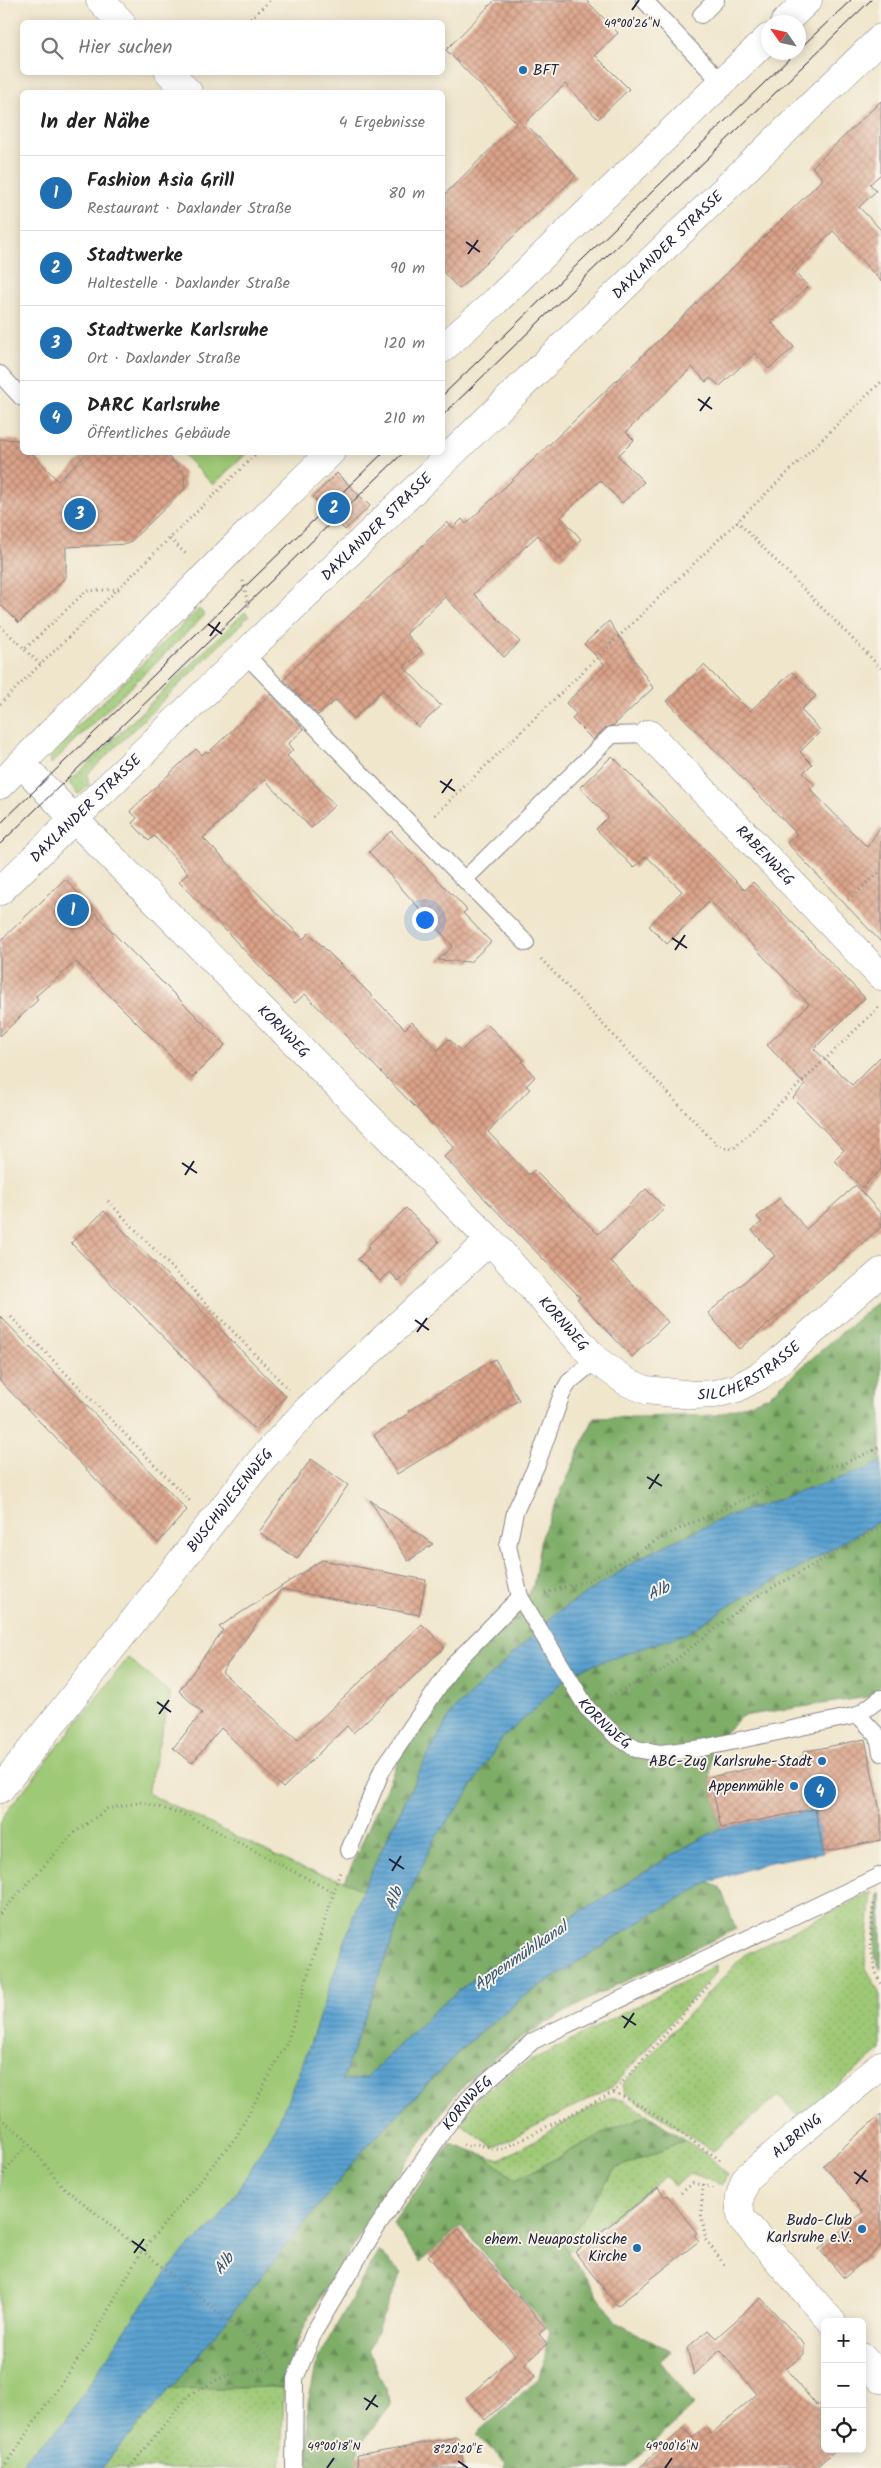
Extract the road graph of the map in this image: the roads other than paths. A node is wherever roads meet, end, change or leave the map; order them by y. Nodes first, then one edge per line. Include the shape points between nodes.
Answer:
1 (100, 0) edge
2 (644, 0) edge
3 (716, 0) edge
4 (808, 0) edge
5 (701, 15) dead end
6 (792, 15) edge
7 (119, 20) edge
8 (881, 38) edge
9 (761, 45) edge
10 (172, 75) edge
11 (723, 84) junction
12 (186, 90) edge
13 (445, 345) edge
14 (0, 374) edge
15 (20, 396) edge
16 (328, 455) edge
17 (244, 652) junction
18 (648, 734) joint
19 (22, 764) junction
20 (0, 785) edge
21 (74, 819) junction
22 (465, 879) junction
23 (0, 891) edge
24 (526, 943) road end
25 (881, 976) edge
26 (490, 1240) junction
27 (881, 1272) edge
28 (596, 1360) junction
29 (520, 1597) junction
30 (881, 1698) edge
31 (858, 1716) junction
32 (881, 1753) edge
33 (0, 1789) edge
34 (348, 1850) road end
35 (879, 1876) edge
36 (881, 2065) edge
37 (829, 2318) edge
38 (866, 2361) edge
39 (881, 2378) edge
40 (294, 2468) edge

1 - 7 street
2 - 11 lane
3 - 5 lane
4 - 6 street
8 - 17 street, DAXLANDER STRASSE
9 - 11 street
10 - 12 street
11 - 13 street via 496,301
14 - 15 lane
16 - 19 street
17 - 21 street, DAXLANDER STRASSE
17 - 22 lane
18 - 22 lane via 612,735
18 - 25 street, RABENWEG
19 - 20 street
19 - 21 street, KORNWEG
21 - 23 street, DAXLANDER STRASSE
21 - 26 street, KORNWEG
22 - 24 lane
26 - 28 street, KORNWEG
26 - 33 street, BUSCHWIESENWEG via 308,1409 262,1459
27 - 28 street, SILCHERSTRASSE via 781,1359 737,1388 693,1395 646,1390 627,1382
28 - 29 lane, KORNWEG via 569,1382 562,1394 515,1512 508,1546
29 - 31 lane, KORNWEG via 587,1708 615,1735 636,1749 660,1753 702,1748
29 - 34 lane via 454,1664 387,1762
30 - 31 lane
31 - 32 lane via 878,1736
35 - 40 lane, KORNWEG via 533,2041 472,2093 373,2233 314,2332 295,2380
36 - 37 street, ALBRING via 746,2178 738,2205 742,2219
38 - 39 street

